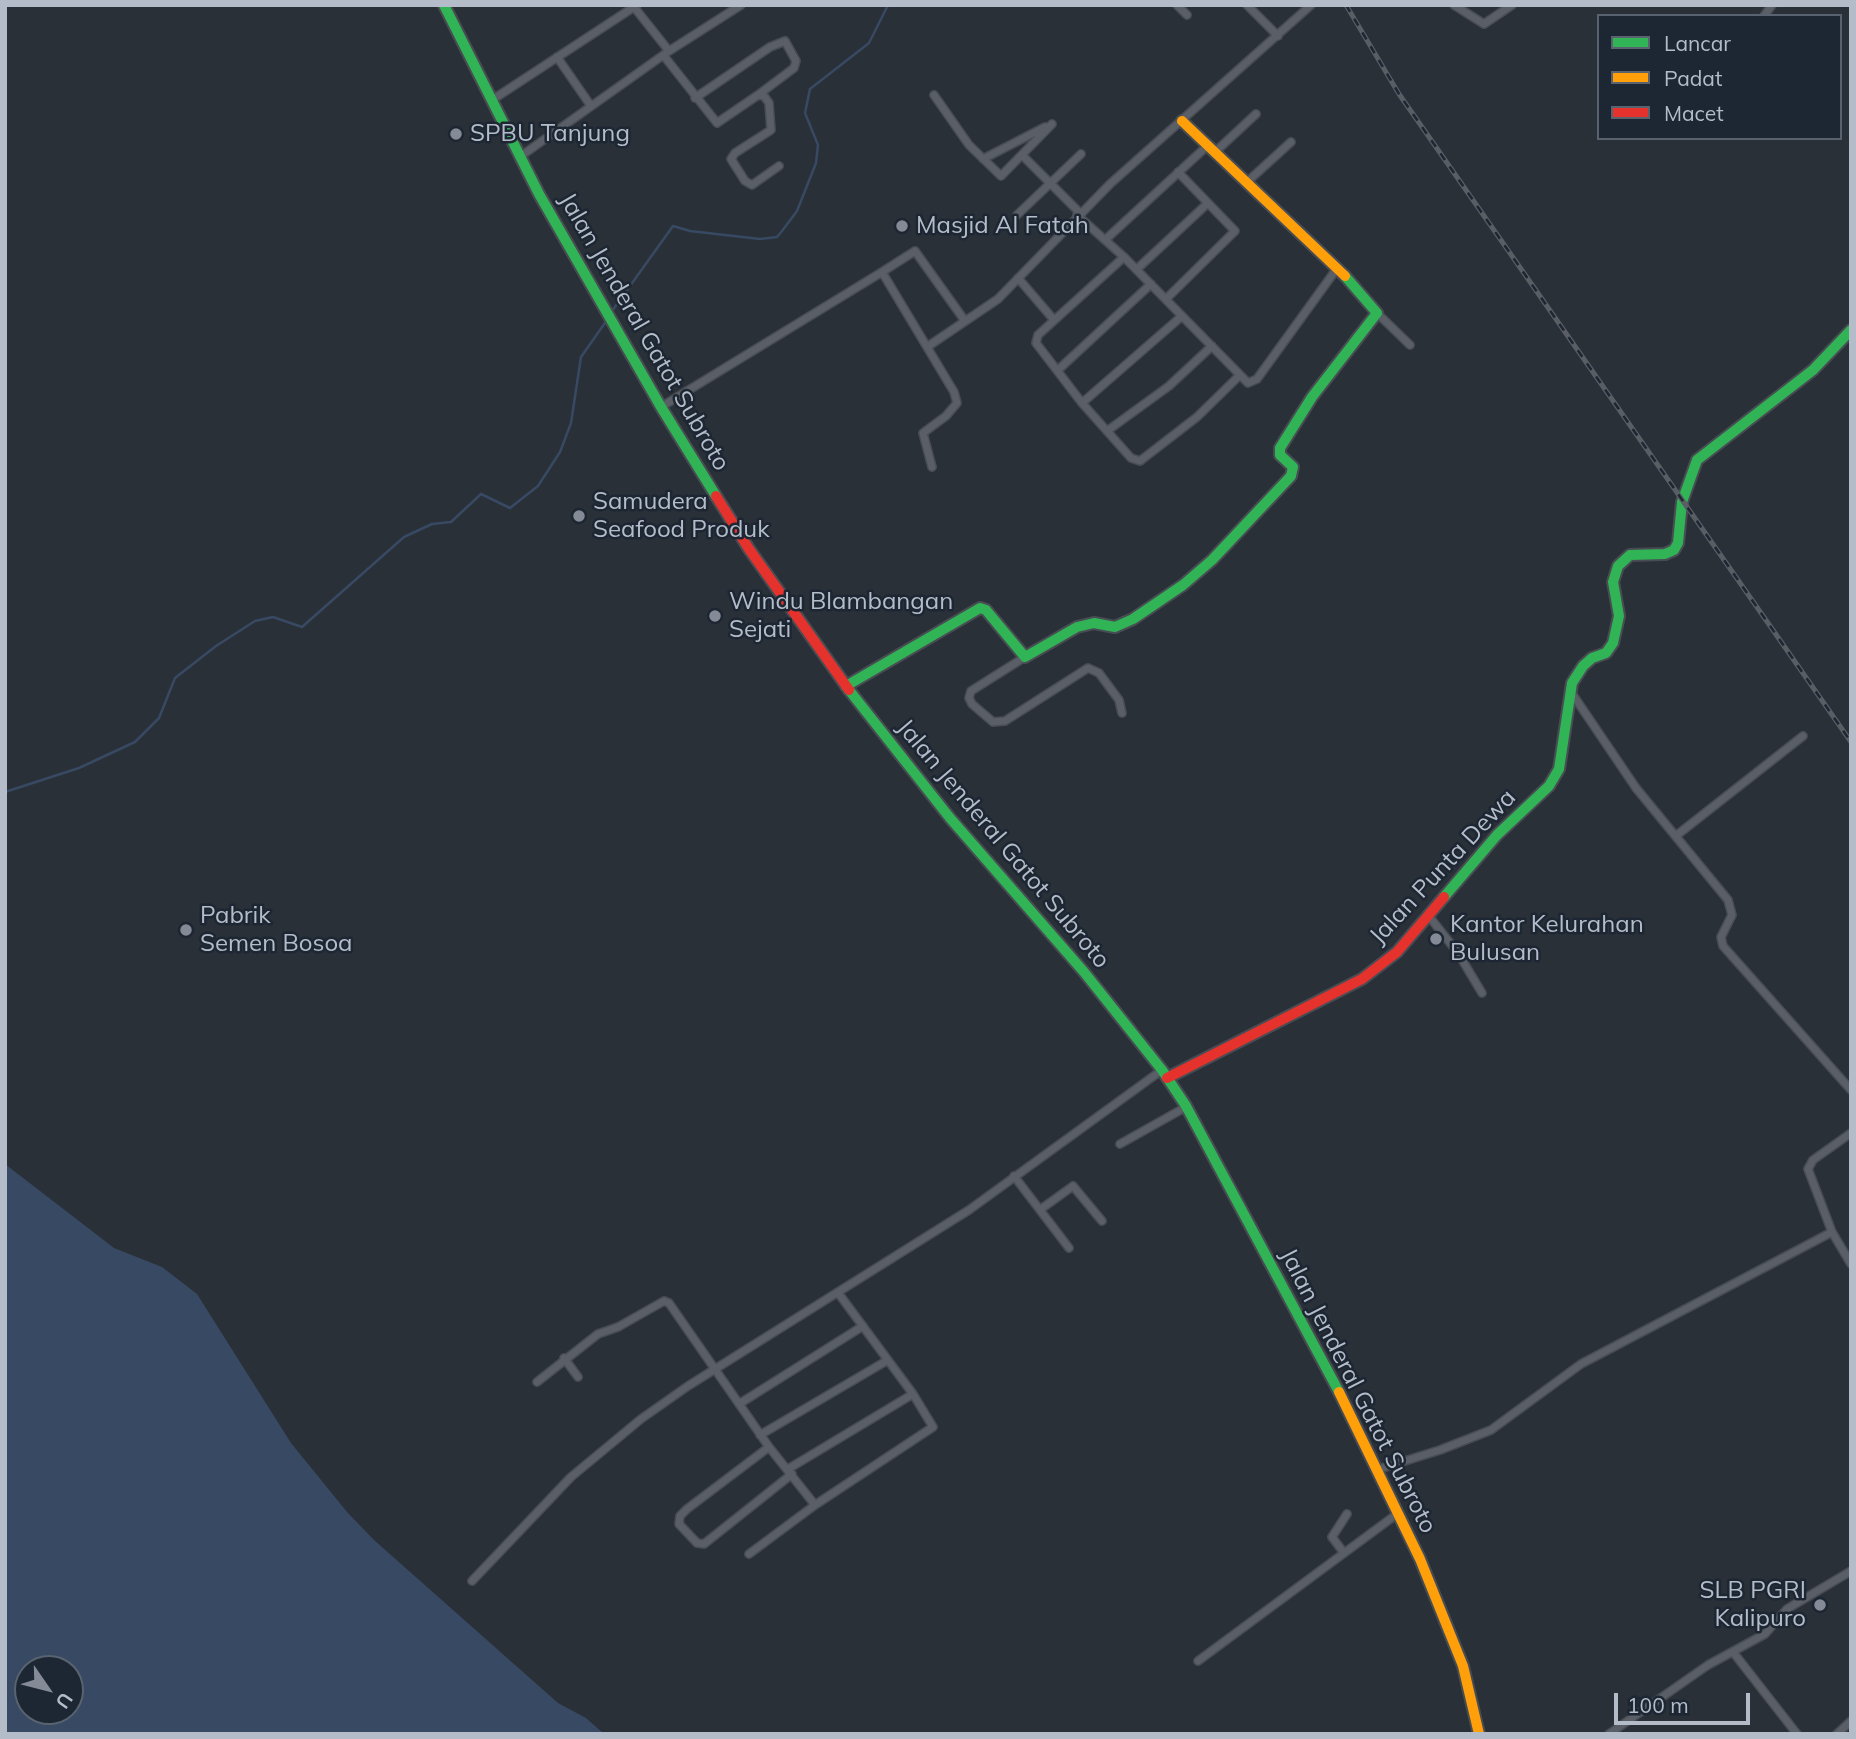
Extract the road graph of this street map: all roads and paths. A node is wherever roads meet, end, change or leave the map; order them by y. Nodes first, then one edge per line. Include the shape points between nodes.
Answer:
1 (444, 5) edge
2 (741, 5) edge
3 (1177, 5) edge
4 (1247, 5) edge
5 (1311, 5) edge
6 (1454, 5) edge
7 (1512, 5) edge
8 (636, 6) edge
9 (1187, 15) dead end
10 (1278, 36) junction
11 (666, 54) junction
12 (557, 57) junction
13 (934, 94) dead end
14 (758, 95) junction
15 (695, 97) junction
16 (492, 100) junction
17 (591, 107) junction
18 (1256, 114) dead end
19 (1182, 121) junction
20 (1291, 142) dead end
21 (1210, 150) junction
22 (1081, 154) dead end
23 (1022, 156) junction
24 (520, 157) junction
25 (983, 159) junction
26 (779, 166) dead end
27 (1178, 172) junction
28 (1247, 182) junction
29 (1050, 183) junction
30 (1208, 203) junction
31 (1079, 214) junction
32 (1017, 215) dead end
33 (1105, 240) junction
34 (1124, 257) junction
35 (1338, 267) junction
36 (1137, 270) junction
37 (882, 272) junction
38 (1018, 278) junction
39 (1151, 285) junction
40 (1166, 299) junction
41 (1377, 313) junction
42 (1182, 316) junction
43 (1054, 320) junction
44 (965, 321) junction
45 (1851, 330) edge
46 (1410, 345) dead end
47 (1212, 346) junction
48 (927, 347) junction
49 (1058, 370) junction
50 (1240, 375) junction
51 (1083, 403) junction
52 (661, 407) junction
53 (1107, 431) junction
54 (932, 467) dead end
55 (1025, 657) junction
56 (846, 686) junction
57 (1571, 692) junction
58 (1122, 713) dead end
59 (1803, 736) dead end
60 (1677, 835) junction
61 (1429, 915) junction
62 (1482, 993) dead end
63 (1165, 1074) junction
64 (1851, 1090) edge
65 (1186, 1106) junction
66 (1851, 1133) edge
67 (1120, 1144) dead end
68 (1014, 1176) junction
69 (1041, 1209) junction
70 (1102, 1221) dead end
71 (1832, 1232) junction
72 (1069, 1248) dead end
73 (1851, 1264) edge
74 (839, 1294) junction
75 (863, 1326) junction
76 (564, 1358) junction
77 (888, 1360) junction
78 (715, 1370) junction
79 (578, 1377) dead end
80 (537, 1382) dead end
81 (913, 1394) junction
82 (738, 1404) junction
83 (761, 1434) junction
84 (769, 1447) junction
85 (1375, 1471) junction
86 (790, 1472) junction
87 (815, 1505) junction
88 (1347, 1514) dead end
89 (1397, 1514) junction
90 (1344, 1553) junction
91 (749, 1554) dead end
92 (1851, 1571) edge
93 (472, 1581) dead end
94 (1733, 1652) junction
95 (1198, 1661) dead end
96 (1851, 1721) edge
97 (1479, 1734) edge
98 (1609, 1734) edge
99 (1797, 1734) edge
100 (1837, 1734) edge

1 - 16 main road, Jalan Jenderal Gatot Subroto
2 - 11 street
3 - 9 street
4 - 10 street
5 - 10 street
6 - 7 street via 1484,24
8 - 11 street
8 - 12 street
10 - 19 street
11 - 15 street
11 - 17 street
12 - 16 street
12 - 17 street
13 - 25 street
14 - 15 street via 717,122
14 - 15 street via 794,68 796,61 785,41
14 - 26 street via 769,103 771,131 731,159 752,184
16 - 24 main road, Jalan Jenderal Gatot Subroto
17 - 24 street
18 - 21 street
19 - 21 main road
19 - 31 street
20 - 28 street
21 - 27 street
21 - 28 main road
22 - 29 street
23 - 25 street via 1001,176
23 - 25 street via 1052,124
23 - 29 street
24 - 52 main road, Jalan Jenderal Gatot Subroto
27 - 30 street
27 - 33 street
28 - 35 main road
29 - 31 street
29 - 32 street
30 - 36 street
30 - 40 street via 1235,234
31 - 33 street
31 - 38 street
33 - 34 street
34 - 36 street
34 - 43 street
35 - 41 main road
35 - 50 street via 1257,379 1248,383
36 - 39 street
37 - 44 street via 915,250
37 - 48 street
37 - 52 street
38 - 43 street
38 - 44 street via 998,299
39 - 40 street
39 - 49 street
40 - 42 street
41 - 46 street
41 - 55 main road via 1312,397 1280,448 1280,455 1293,467 1291,476 1212,560 1133,619 1115,627 1094,622
42 - 47 street
42 - 51 street
43 - 49 street via 1036,343
44 - 48 street
45 - 57 main road via 1813,370 1697,460 1682,502 1678,543 1665,554 1630,555 1618,566 1612,582 1619,616 1613,643 1606,653 1583,666
47 - 50 street
47 - 53 street via 1169,386
48 - 54 street via 957,403 923,433
49 - 51 street
50 - 53 street via 1197,417 1140,461 1131,458
51 - 53 street
52 - 56 main road, Jalan Jenderal Gatot Subroto via 743,540
55 - 56 main road via 980,608
55 - 58 street via 971,691 972,704 993,722 1005,721 1088,668 1099,673 1119,700
56 - 63 main road, Jalan Jenderal Gatot Subroto
57 - 60 street via 1636,788
57 - 61 main road, Jalan Punta Dewa via 1564,749 1549,786 1497,835
59 - 60 street
60 - 64 street via 1728,900 1732,915 1721,937 1723,946
61 - 62 street
61 - 63 main road, Jalan Punta Dewa via 1397,952 1362,979
63 - 65 main road, Jalan Jenderal Gatot Subroto
63 - 68 street
65 - 67 street
65 - 85 main road, Jalan Jenderal Gatot Subroto via 1316,1345
66 - 71 street via 1813,1160 1808,1169
68 - 69 street
68 - 74 street
69 - 70 street via 1073,1186
69 - 72 street
71 - 73 street
71 - 85 street via 1581,1364 1491,1430
74 - 75 street
74 - 78 street
75 - 77 street
75 - 82 street
76 - 78 street via 604,1331 664,1301
76 - 79 street
76 - 80 street
77 - 81 street
77 - 83 street
78 - 82 street
78 - 93 street via 640,1419 590,1460
81 - 86 street
81 - 87 street via 933,1423 931,1429
82 - 83 street
83 - 84 street
84 - 86 street
84 - 86 street via 687,1510 679,1524 697,1543 704,1544
85 - 89 main road, Jalan Jenderal Gatot Subroto
86 - 87 street
87 - 91 street
88 - 90 street via 1332,1536
89 - 90 street
89 - 97 main road, Jalan Jenderal Gatot Subroto via 1451,1634
90 - 95 street
92 - 94 street via 1787,1609 1765,1634
94 - 98 street
94 - 99 street
96 - 100 street

